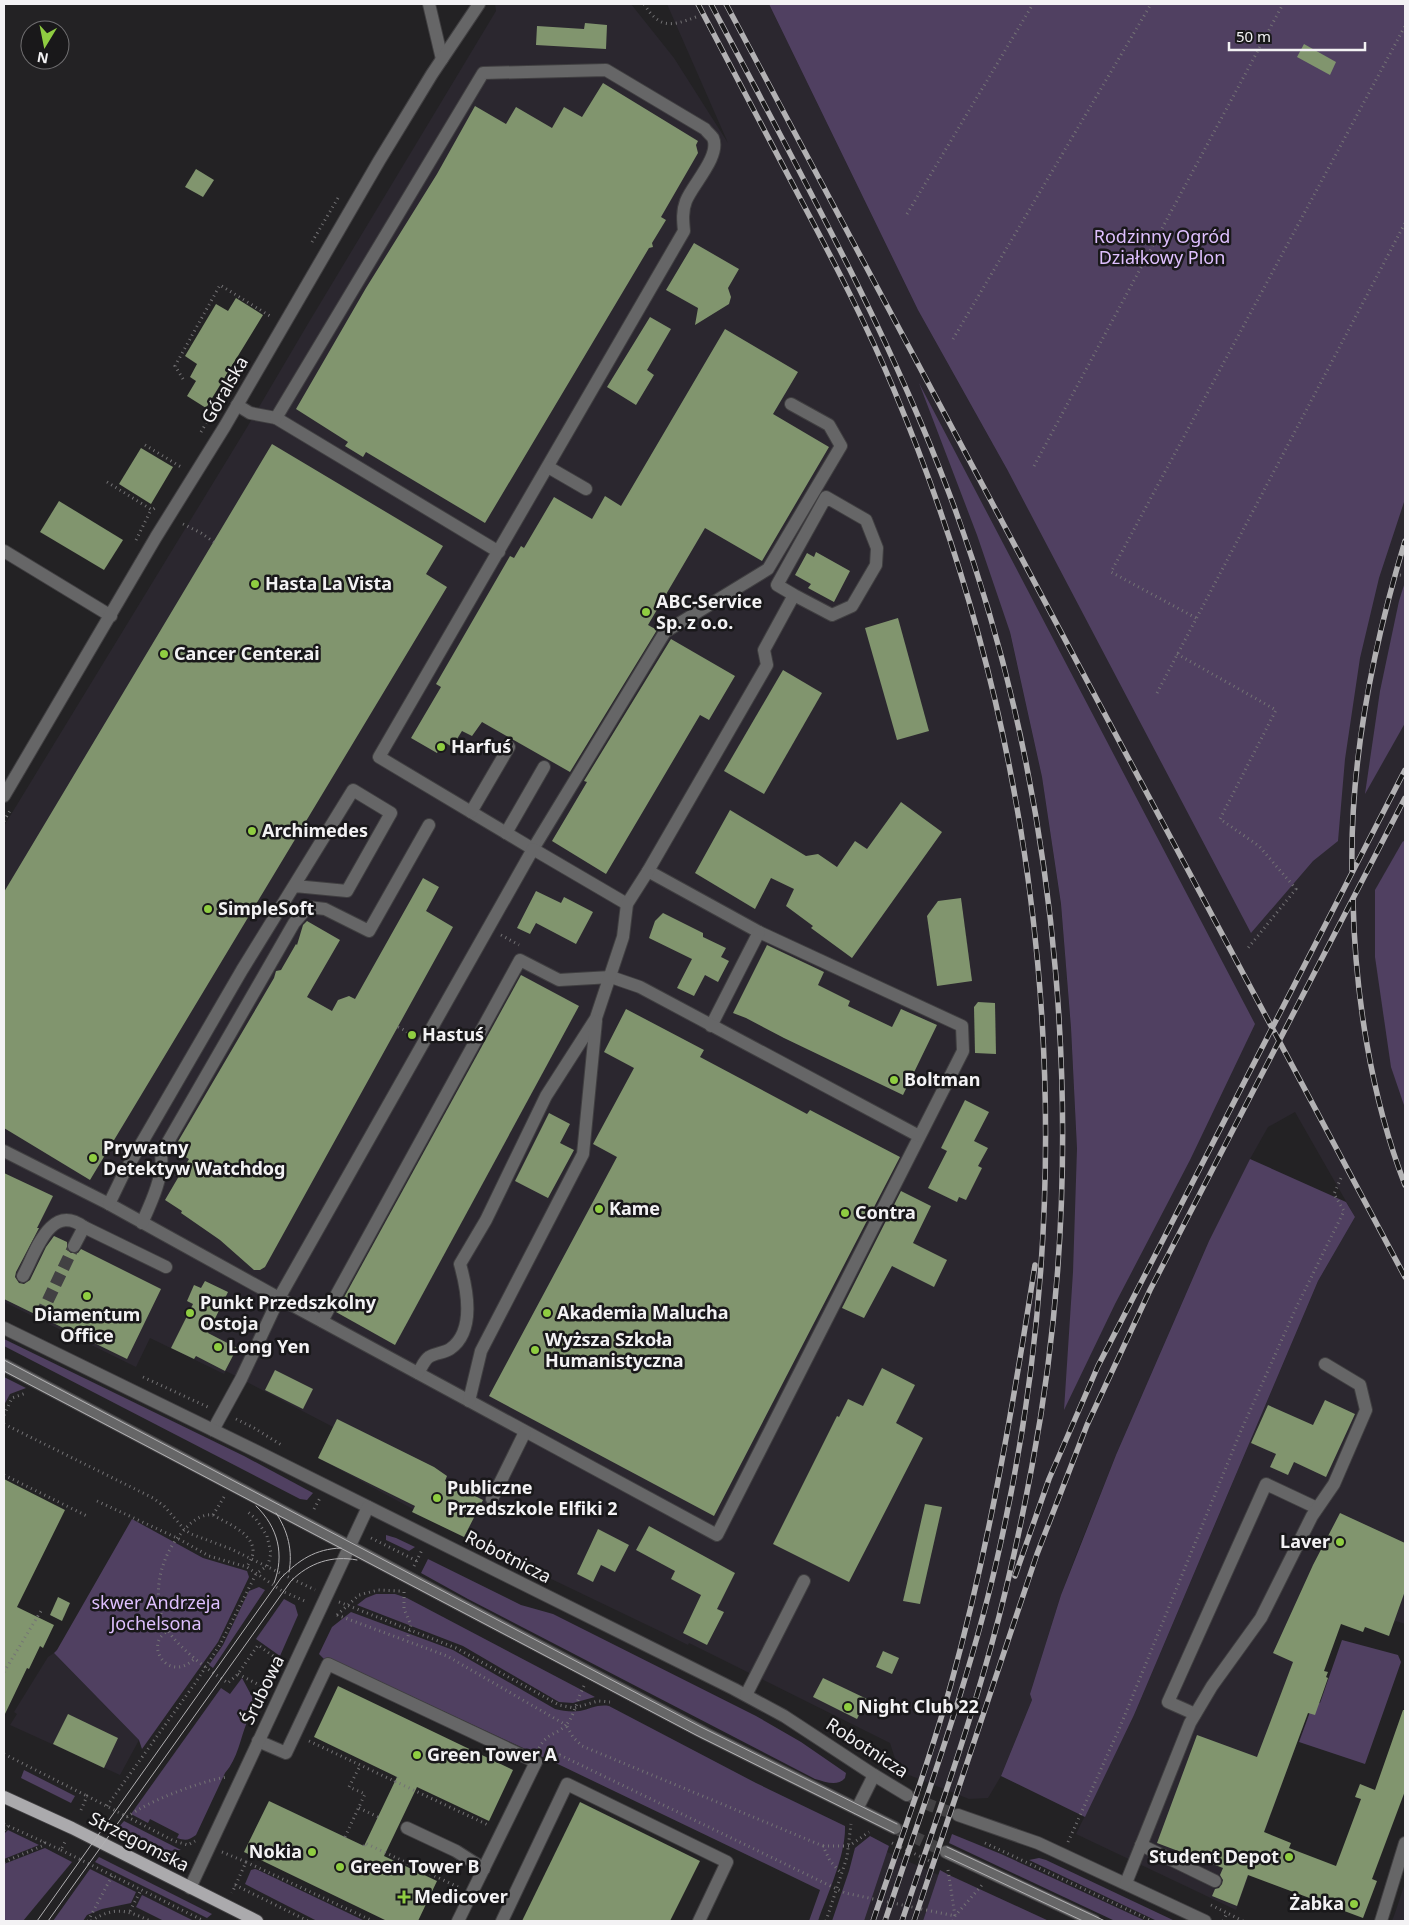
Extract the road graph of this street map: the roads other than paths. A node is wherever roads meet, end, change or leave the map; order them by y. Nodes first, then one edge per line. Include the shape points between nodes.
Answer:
1 (430, 4) edge
2 (479, 4) edge
3 (442, 59) junction
4 (791, 404) dead end
5 (237, 405) junction
6 (276, 418) junction
7 (548, 466) junction
8 (586, 489) dead end
9 (4, 551) edge
10 (499, 552) junction
11 (794, 595) junction
12 (111, 616) junction
13 (509, 748) dead end
14 (544, 768) dead end
15 (4, 796) edge
16 (471, 812) junction
17 (429, 825) dead end
18 (506, 833) junction
19 (534, 849) junction
20 (648, 871) junction
21 (295, 886) junction
22 (627, 904) junction
23 (760, 932) junction
24 (611, 978) junction
25 (596, 1018) junction
26 (711, 1026) junction
27 (919, 1136) junction
28 (4, 1151) edge
29 (109, 1204) junction
30 (142, 1222) junction
31 (84, 1227) junction
32 (74, 1246) tunnel mouth
33 (166, 1267) dead end
34 (24, 1276) dead end
35 (279, 1298) junction
36 (322, 1321) junction
37 (4, 1328) edge
38 (1325, 1364) dead end
39 (4, 1366) edge
40 (418, 1373) junction
41 (468, 1401) junction
42 (213, 1430) junction
43 (525, 1432) junction
44 (492, 1498) dead end
45 (368, 1507) junction
46 (1317, 1508) junction
47 (348, 1546) junction
48 (804, 1581) dead end
49 (746, 1695) junction
50 (1195, 1714) junction
51 (258, 1741) junction
52 (874, 1776) junction
53 (907, 1794) tunnel mouth
54 (4, 1797) edge
55 (857, 1809) junction
56 (958, 1815) tunnel mouth
57 (407, 1828) dead end
58 (896, 1828) tunnel mouth
59 (1405, 1843) edge
60 (1141, 1845) junction
61 (946, 1852) tunnel mouth
62 (486, 1864) junction
63 (1215, 1880) dead end
64 (1126, 1883) junction
65 (190, 1888) junction
66 (257, 1921) edge
67 (458, 1921) edge
68 (502, 1921) edge
69 (699, 1921) edge
70 (1094, 1921) edge
71 (1205, 1921) edge
72 (1381, 1921) edge

1 - 3 street
2 - 3 street, Góralska
3 - 5 street, Góralska
4 - 19 street via 830,425 841,446 768,569 664,632
5 - 6 street via 250,413
5 - 12 street, Góralska
6 - 7 street via 483,73 606,70 705,130 714,146 712,156 686,201 682,217 684,231
6 - 10 street
7 - 8 street
7 - 10 street
9 - 12 street
10 - 16 street via 379,757
11 - 11 street via 832,614 852,606 876,565 877,548 866,520 826,497 777,585
11 - 20 street via 764,650 767,664
12 - 15 street, Góralska
13 - 16 street
14 - 18 street
16 - 18 street
17 - 30 street via 369,931 326,909 308,907 294,923 161,1154 162,1163 151,1204
18 - 19 street
19 - 22 street
19 - 35 street
20 - 22 street
20 - 23 street
21 - 21 street via 353,790 391,813 347,891
21 - 29 street via 242,970
22 - 24 street via 623,936
23 - 26 street
23 - 27 street via 962,1026 963,1051
24 - 25 street
24 - 26 street via 640,987
24 - 36 street via 559,980 520,960
25 - 40 street via 546,1096 486,1220 460,1264 467,1296 465,1329 449,1350 428,1357
25 - 41 street via 583,1154 481,1351
26 - 27 street
27 - 43 street via 717,1535
28 - 29 street
29 - 30 street
30 - 35 street
31 - 32 street
31 - 33 street
31 - 34 street via 69,1220 58,1221 47,1230
35 - 36 street
35 - 42 street
36 - 40 street
37 - 42 street, Robotnicza
38 - 46 street via 1360,1385 1366,1410 1334,1484
39 - 47 street
40 - 41 street
41 - 43 street
42 - 45 street, Robotnicza
43 - 44 street
45 - 47 street, Śrubowa
45 - 49 street, Robotnicza
46 - 50 street via 1261,1618
46 - 50 street via 1266,1484 1168,1702
47 - 51 street, Śrubowa
47 - 55 street via 697,1730
48 - 49 street
49 - 52 street, Robotnicza via 784,1716
50 - 60 street
51 - 62 street via 286,1753 328,1664 536,1762
51 - 65 street, Śrubowa
52 - 53 street, Robotnicza
52 - 55 street
54 - 65 main road, Strzegomska
55 - 58 street
56 - 64 street via 1038,1843
57 - 62 street
59 - 72 street
60 - 63 street
60 - 64 street
61 - 70 street
62 - 67 street
64 - 71 street
65 - 66 main road, Strzegomska
68 - 69 street via 568,1784 727,1862

